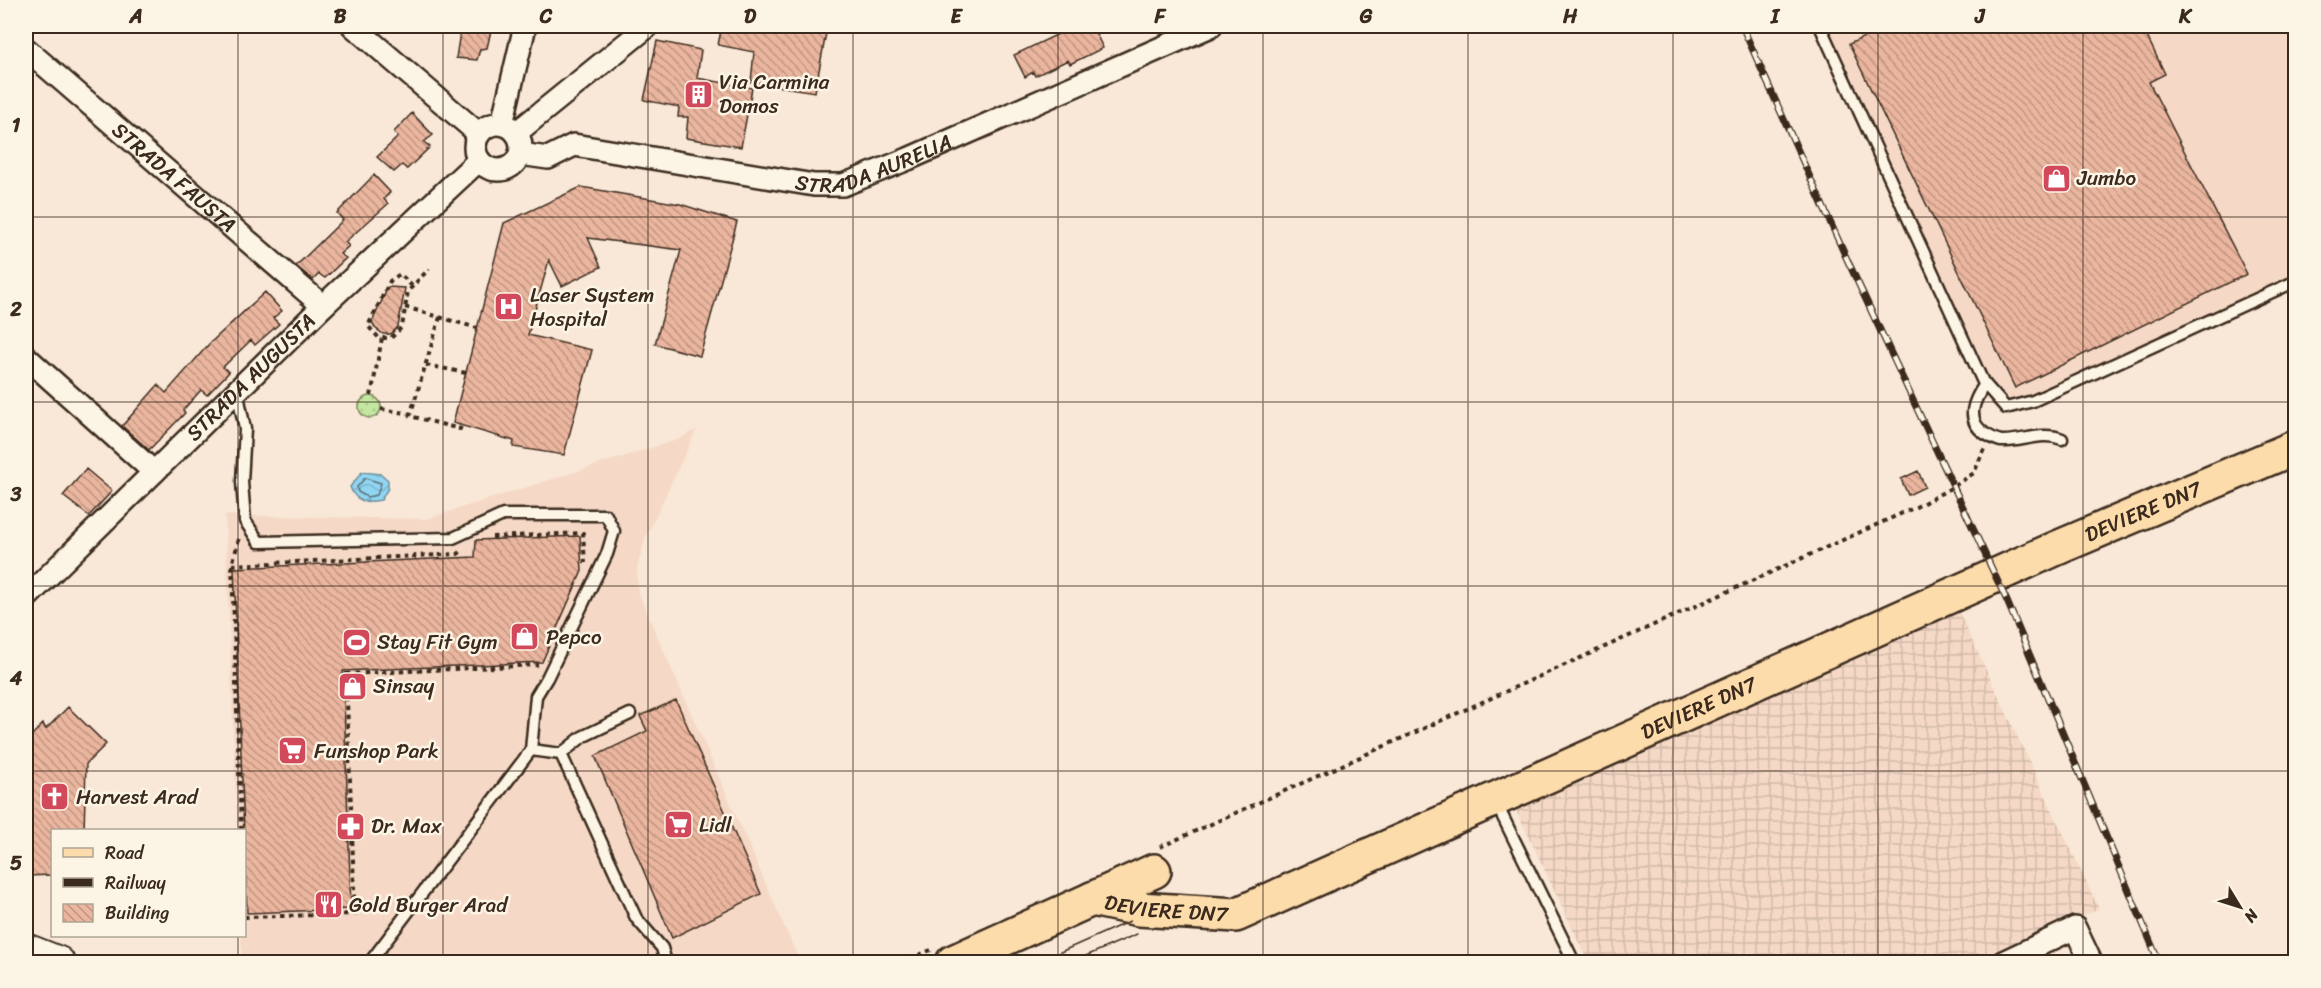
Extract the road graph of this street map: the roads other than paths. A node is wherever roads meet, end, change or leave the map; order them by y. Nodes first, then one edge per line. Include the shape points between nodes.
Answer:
1 (353, 26) edge
2 (525, 26) edge
3 (648, 26) edge
4 (1211, 26) edge
5 (1825, 27) edge
6 (26, 49) edge
7 (509, 128) junction
8 (479, 134) junction
9 (520, 154) junction
10 (479, 160) junction
11 (2295, 281) edge
12 (323, 306) junction
13 (26, 357) edge
14 (1985, 384) junction
15 (237, 390) junction
16 (2062, 439) dead end
17 (2295, 447) edge
18 (154, 472) junction
19 (26, 598) edge
20 (630, 714) dead end
21 (531, 750) junction
22 (561, 754) junction
23 (1501, 813) dead end
24 (1152, 861) road end
25 (1092, 899) junction
26 (26, 949) edge
27 (943, 956) edge
28 (59, 963) edge
29 (370, 963) edge
30 (666, 963) edge
31 (1574, 963) edge
32 (2003, 963) edge
33 (2091, 963) edge

1 - 8 street
2 - 7 street
3 - 7 street
4 - 9 street, STRADA AURELIA via 843,185 814,185 574,145 548,158
5 - 14 lane
6 - 12 street, STRADA FAUSTA
7 - 8 street via 489,126
7 - 9 street via 520,143
8 - 10 street via 475,147
9 - 10 street via 512,165 501,170 489,168
10 - 12 street, STRADA AUGUSTA
11 - 14 lane via 2033,400 2006,408
12 - 15 street, STRADA AUGUSTA
13 - 18 street
14 - 16 lane via 1975,399 1971,416 1978,429 2001,441 2053,435
15 - 18 street, STRADA AUGUSTA
15 - 21 lane via 245,429 245,521 259,542 453,538 502,515 606,515 614,531 607,554 536,696
17 - 25 main road, DEVIERE DN7 via 2047,553 1236,915 1138,909
18 - 19 street, STRADA AUGUSTA
20 - 22 lane via 582,736
21 - 22 lane
21 - 29 lane
22 - 30 lane via 636,918 662,948
23 - 31 lane
24 - 25 main road
25 - 27 main road
26 - 28 street
32 - 33 street via 2075,928

